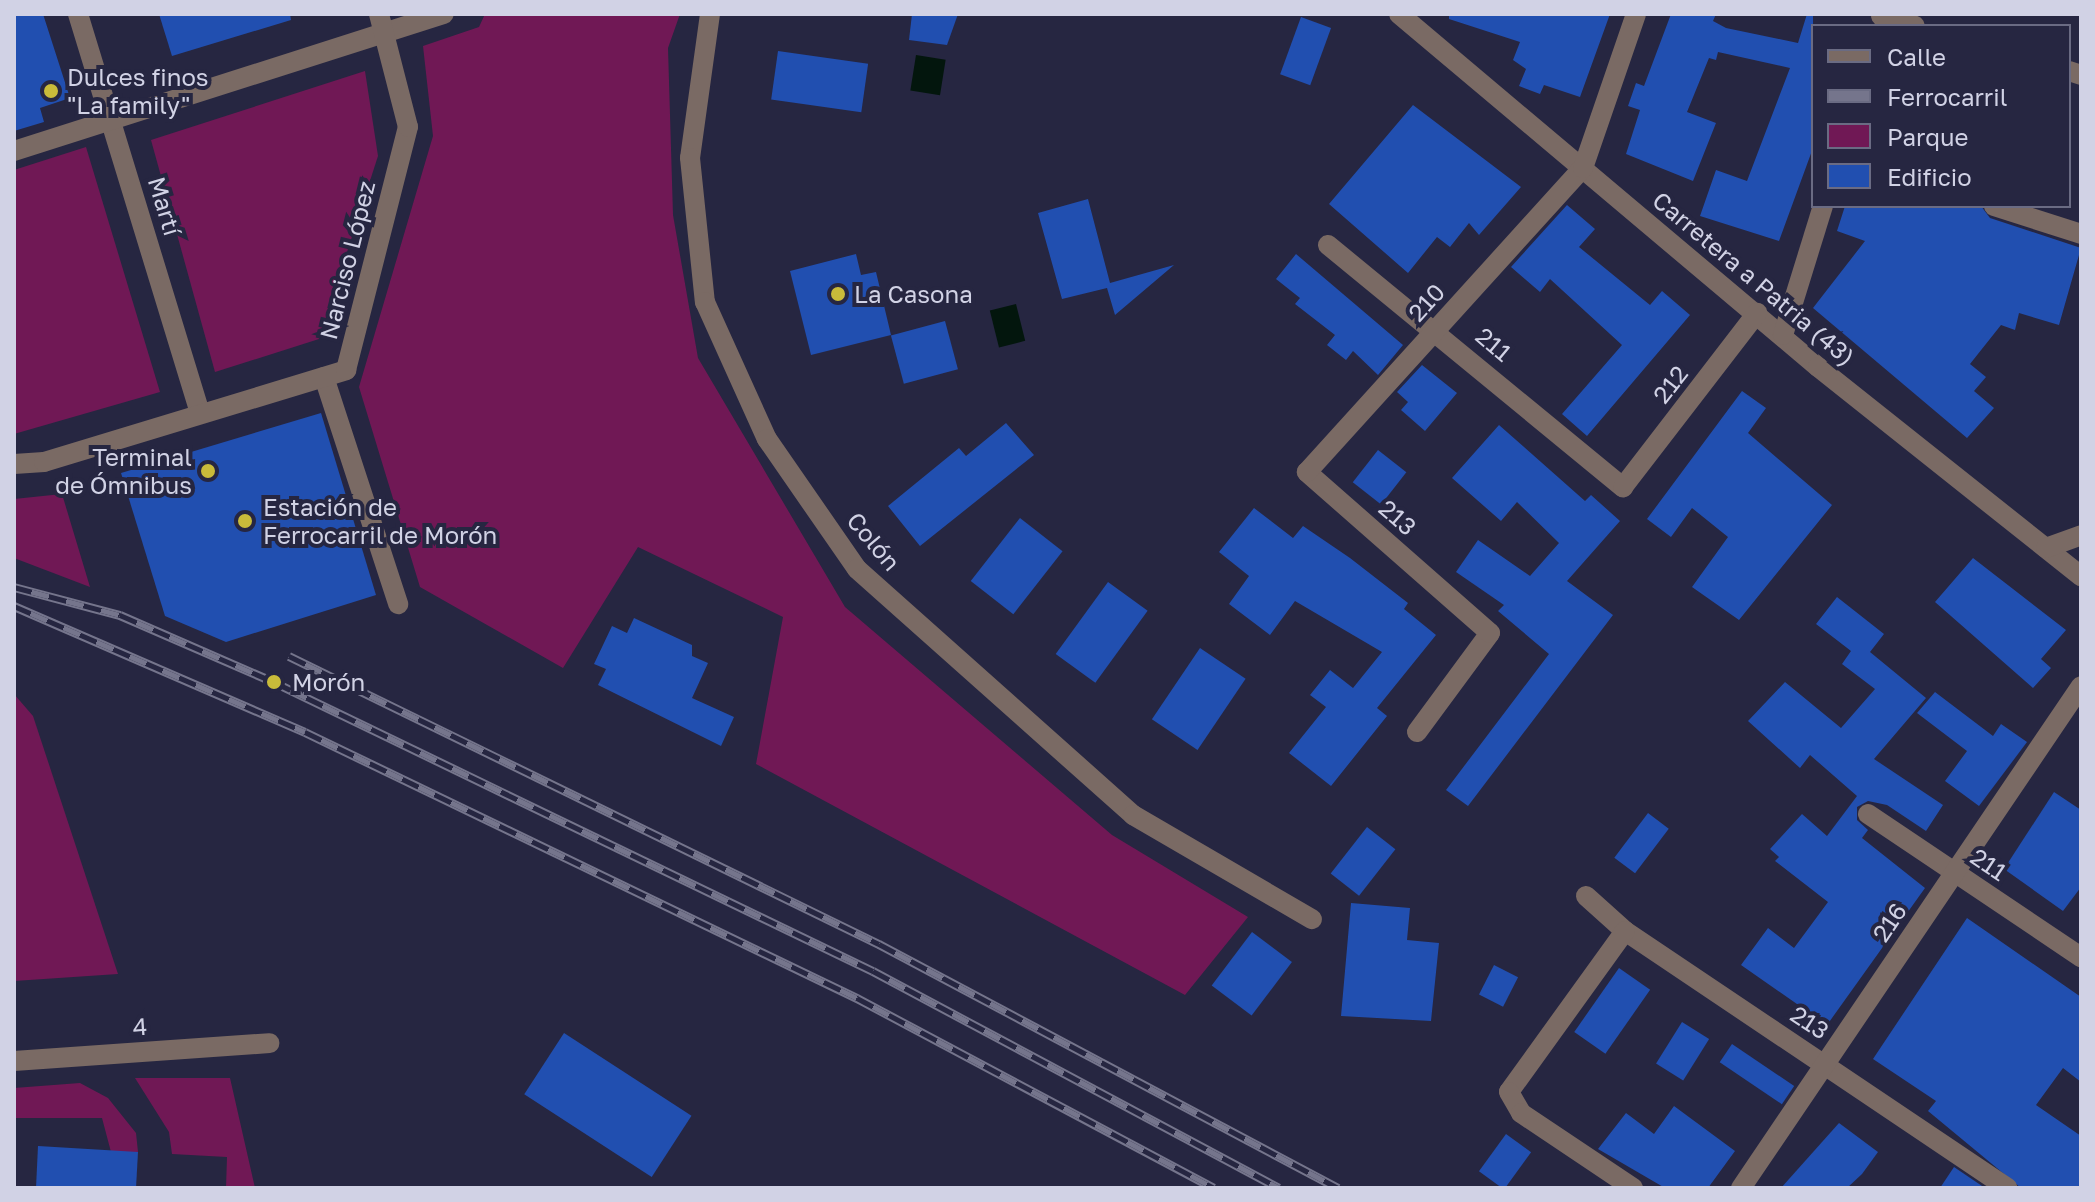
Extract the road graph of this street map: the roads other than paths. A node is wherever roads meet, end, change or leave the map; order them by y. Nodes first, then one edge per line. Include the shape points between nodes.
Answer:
1 (78, 14) edge
2 (444, 14) edge
3 (710, 14) edge
4 (1636, 14) edge
5 (1403, 15) edge
6 (1880, 19) edge
7 (381, 24) edge
8 (1905, 24) edge
9 (111, 120) junction
10 (14, 151) edge
11 (1583, 168) junction
12 (1822, 208) edge
13 (2000, 208) edge
14 (2081, 234) edge
15 (1328, 245) dead end
16 (1757, 313) junction
17 (1437, 329) junction
18 (1783, 335) junction
19 (324, 377) junction
20 (200, 413) junction
21 (14, 464) edge
22 (1307, 472) joint
23 (1623, 487) joint
24 (2081, 535) edge
25 (2046, 548) junction
26 (2081, 576) edge
27 (398, 604) dead end
28 (2081, 686) edge
29 (1417, 732) dead end
30 (1868, 814) dead end
31 (1953, 872) junction
32 (1586, 896) dead end
33 (1312, 919) dead end
34 (1625, 931) junction
35 (2081, 957) edge
36 (269, 1043) dead end
37 (14, 1061) edge
38 (1825, 1063) junction
39 (1633, 1188) edge
40 (1741, 1188) edge
41 (2008, 1188) edge

1 - 9 street, Martí
2 - 7 street
3 - 33 street, Colón via 690,158 705,302 767,439 857,569 1122,805
4 - 11 street
5 - 11 street, Carretera a Patria (43)
6 - 8 street
7 - 9 street
7 - 19 street, Narciso López via 408,127 346,370
9 - 10 street
9 - 20 street, Martí
11 - 16 street, Carretera a Patria (43)
11 - 17 street, 210
12 - 18 street
13 - 14 street
15 - 17 street, 211
16 - 18 street, Carretera a Patria (43)
16 - 23 street, 212
17 - 22 street, 210
17 - 23 street, 211
18 - 25 street, Carretera a Patria (43)
19 - 20 street, Narciso López
19 - 27 street
20 - 21 street, Narciso López via 44,462
22 - 29 street, 213 via 1490,633
24 - 25 street
25 - 26 street, Carretera a Patria (43)
28 - 31 street, 216
30 - 31 street, 211
31 - 35 street, 211
31 - 38 street, 216
32 - 34 street, 213
34 - 38 street, 213
34 - 39 street via 1509,1092 1521,1113
36 - 37 street, 4
38 - 40 street, 216
38 - 41 street, 213

